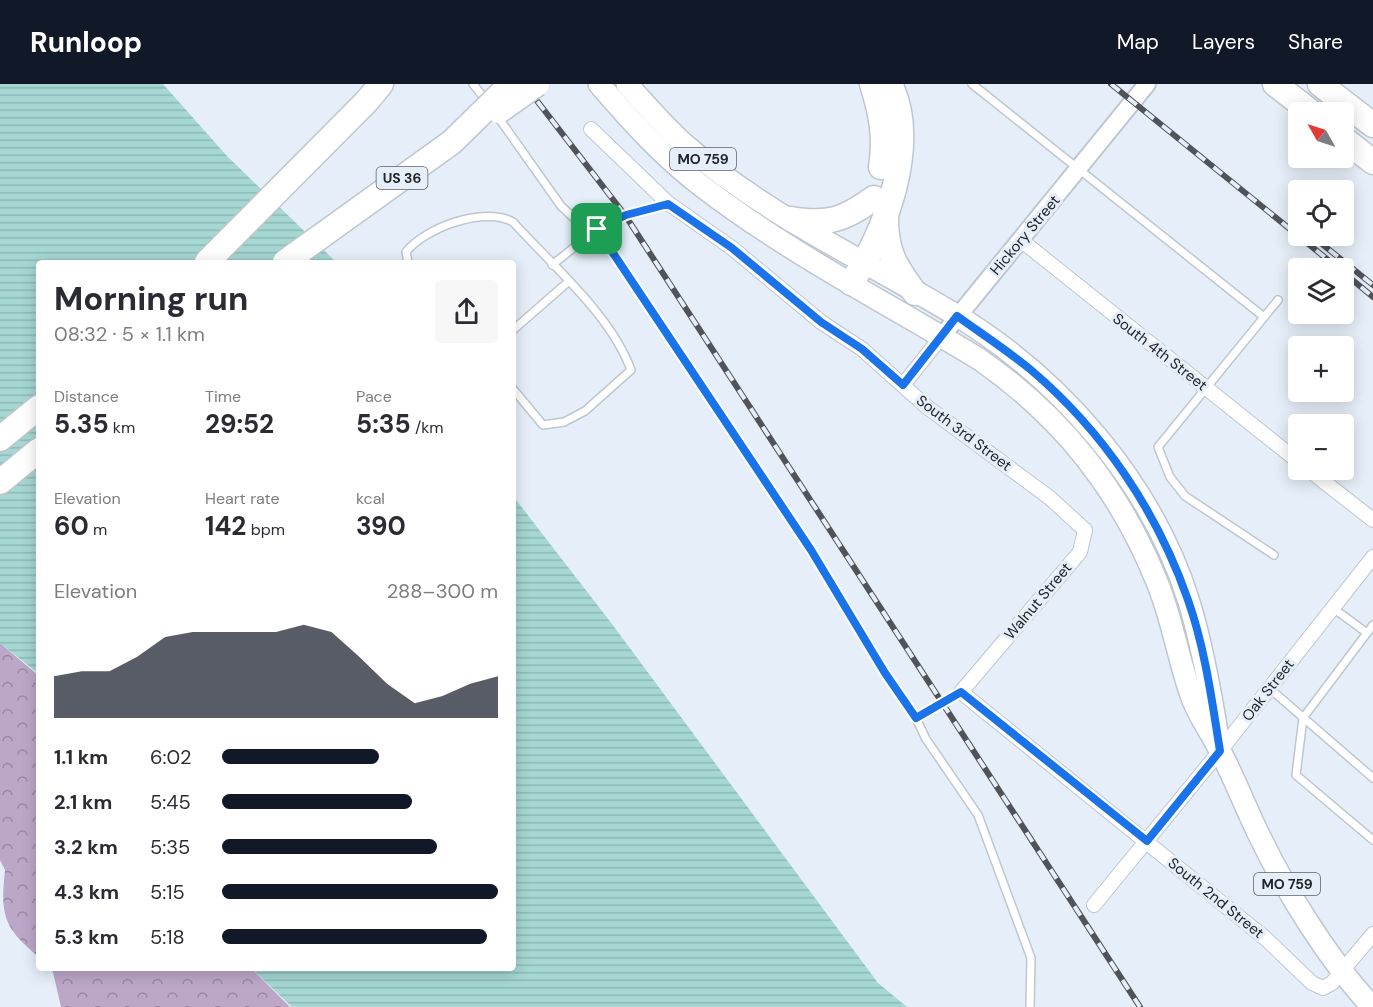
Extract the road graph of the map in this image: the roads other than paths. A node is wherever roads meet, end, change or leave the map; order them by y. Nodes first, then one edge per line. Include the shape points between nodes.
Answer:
1 (381, 84) edge
2 (473, 84) edge
3 (512, 84) edge
4 (537, 84) edge
5 (599, 84) edge
6 (627, 84) edge
7 (872, 84) edge
8 (890, 84) edge
9 (972, 84) edge
10 (1147, 84) edge
11 (1275, 84) edge
12 (1320, 84) edge
13 (1298, 102) edge
14 (1373, 125) edge
15 (591, 129) dead end
16 (452, 142) junction
17 (1354, 147) edge
18 (1373, 162) edge
19 (1078, 170) junction
20 (668, 204) junction
21 (880, 208) junction
22 (791, 219) junction
23 (597, 229) junction
24 (1022, 241) junction
25 (209, 260) edge
26 (288, 260) edge
27 (408, 260) edge
28 (552, 265) junction
29 (857, 269) junction
30 (568, 282) junction
31 (915, 293) junction
32 (1278, 300) dead end
33 (957, 316) junction
34 (1264, 317) junction
35 (516, 327) edge
36 (942, 336) junction
37 (903, 385) junction
38 (1207, 390) junction
39 (516, 393) edge
40 (36, 409) edge
41 (0, 439) edge
42 (36, 453) edge
43 (1288, 453) edge
44 (1322, 480) edge
45 (2, 481) edge
46 (1062, 508) joint
47 (1373, 520) edge
48 (1274, 555) dead end
49 (1373, 557) edge
50 (1333, 608) junction
51 (1373, 625) edge
52 (1367, 633) junction
53 (1269, 688) junction
54 (961, 692) junction
55 (916, 718) junction
56 (1303, 718) junction
57 (1220, 751) junction
58 (1373, 778) edge
59 (1373, 840) edge
60 (1147, 841) junction
61 (1094, 904) dead end
62 (1373, 934) edge
63 (1342, 972) junction
64 (1030, 1007) edge
65 (1372, 1007) edge

1 - 25 highway
2 - 23 lane via 561,206 576,220
3 - 16 highway, US 36, bridge
4 - 16 highway, bridge
5 - 29 main road, MO 759 via 647,137 701,186 754,224
6 - 22 main road, MO 759 via 684,143 723,175
7 - 21 highway via 881,112 884,143
8 - 21 highway via 900,124 900,159
9 - 19 lane
10 - 19 street, Hickory Street
11 - 13 highway
12 - 14 highway
15 - 20 street, South 3rd Street
16 - 26 highway, US 36, bridge
17 - 18 highway
19 - 24 street, Hickory Street
19 - 34 lane
20 - 23 lane via 626,215
20 - 37 street, South 3rd Street via 732,248
21 - 22 highway via 816,223
21 - 29 highway
21 - 31 highway via 893,262
22 - 29 main road, MO 759
23 - 28 lane
23 - 55 lane via 811,550
24 - 33 street, Hickory Street
24 - 38 street, South 4th Street
27 - 28 lane via 406,252 412,244 438,229 466,219 502,216 513,222
28 - 30 lane
29 - 31 main road, MO 759
29 - 36 main road, MO 759
30 - 35 lane
30 - 39 lane via 600,318 630,370 585,411 564,422 543,425
31 - 33 main road, MO 759
32 - 34 lane
33 - 36 street, Hickory Street
33 - 57 main road, MO 759 via 1031,370 1077,414 1116,460 1140,497 1188,601
34 - 38 lane
36 - 37 street, Hickory Street
36 - 57 main road, MO 759 via 1013,382 1047,413 1112,492 1158,583 1191,697
37 - 46 street, South 3rd Street
38 - 43 street, South 4th Street
38 - 48 lane via 1158,447 1161,460 1185,496
40 - 41 highway
42 - 45 highway
44 - 47 street
46 - 54 street, Walnut Street via 1084,530 1080,552
49 - 50 street, Oak Street
50 - 52 lane
50 - 53 street, Oak Street
51 - 52 lane
52 - 56 lane
53 - 56 lane
53 - 57 street, Oak Street
54 - 55 lane
54 - 60 street, South 2nd Street
55 - 64 lane via 978,815 1031,958
56 - 58 lane
56 - 59 lane via 1296,775
57 - 60 street, Oak Street
57 - 63 main road, MO 759 via 1261,840
60 - 61 street, Oak Street
60 - 63 street, South 2nd Street via 1265,938 1312,983 1323,988
62 - 63 street
63 - 65 main road, MO 759

